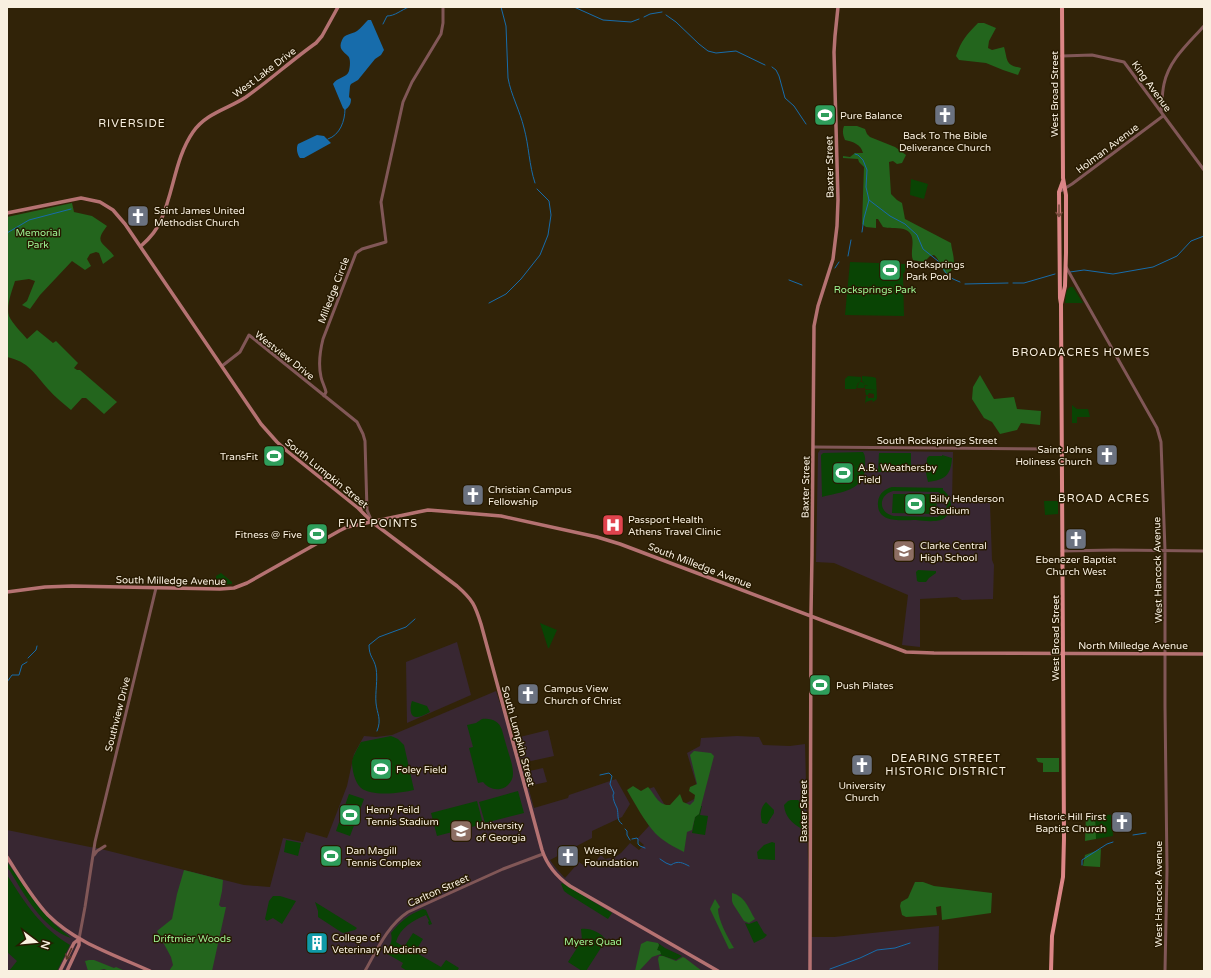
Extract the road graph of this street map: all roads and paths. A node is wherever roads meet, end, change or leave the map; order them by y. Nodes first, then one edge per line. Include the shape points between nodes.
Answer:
1 (338, 7) edge
2 (443, 7) edge
3 (838, 7) edge
4 (1062, 7) edge
5 (1204, 26) edge
6 (1062, 56) junction
7 (1161, 112) junction
8 (1164, 116) junction
9 (1204, 170) edge
10 (1063, 181) junction
11 (1066, 188) junction
12 (1059, 192) junction
13 (7, 213) edge
14 (141, 246) junction
15 (1066, 266) junction
16 (1061, 304) junction
17 (222, 366) junction
18 (324, 396) junction
19 (814, 447) junction
20 (1061, 449) junction
21 (367, 504) junction
22 (358, 508) junction
23 (384, 519) junction
24 (372, 522) junction
25 (383, 530) junction
26 (1165, 550) junction
27 (1204, 550) edge
28 (1062, 551) junction
29 (156, 588) junction
30 (7, 592) edge
31 (811, 616) junction
32 (1063, 653) junction
33 (1166, 654) junction
34 (1204, 654) edge
35 (105, 846) dead end
36 (543, 854) junction
37 (7, 857) edge
38 (93, 857) junction
39 (79, 938) junction
40 (60, 971) edge
41 (66, 971) edge
42 (150, 971) edge
43 (365, 971) edge
44 (718, 971) edge
45 (810, 971) edge
46 (1051, 971) edge
47 (1165, 971) edge

1 - 14 main road, West Lake Drive via 316,43 245,97 198,124 181,156 161,221
2 - 18 street, Milledge Circle via 441,34 414,77 404,102 381,202 386,242 356,253 323,339 320,368 326,392
3 - 19 main road, Baxter Street via 834,52 838,219 833,259 815,318
4 - 6 main road, West Broad Street
5 - 7 street via 1177,55 1169,68 1164,83
6 - 7 street, King Avenue via 1092,55 1124,62
6 - 10 main road, West Broad Street
7 - 8 street, King Avenue
8 - 9 street, King Avenue
8 - 11 street, Holman Avenue
10 - 11 main road, West Broad Street
10 - 12 main road, West Broad Street
11 - 12 street, Holman Avenue
11 - 15 main road, West Broad Street
12 -> 16 main road, West Broad Street
13 - 14 main road, South Lumpkin Street via 81,198 94,200 116,212
14 - 17 main road, South Lumpkin Street
15 - 16 main road, West Broad Street
15 - 26 street, West Hancock Avenue via 1159,433 1162,448
16 - 20 main road, West Broad Street
17 - 18 street, Westview Drive via 240,352 249,335
17 - 22 main road, South Lumpkin Street via 261,424 277,442
18 - 21 street via 357,422 363,434
19 - 20 street, South Rocksprings Street
19 - 31 main road, Baxter Street
20 - 28 main road, West Broad Street
21 - 22 main road
21 - 24 street
22 - 24 main road, South Lumpkin Street
23 - 24 main road, South Milledge Avenue
23 - 25 main road
23 - 31 main road, South Milledge Avenue via 434,510 518,519 626,546
24 - 25 main road, South Lumpkin Street
24 - 29 main road, South Milledge Avenue via 339,531 247,584 220,589
25 - 36 main road, South Lumpkin Street via 457,586 474,603
26 - 27 street
26 - 28 street
26 - 33 street, West Hancock Avenue
28 - 32 main road, West Broad Street
29 - 30 main road, South Milledge Avenue via 45,587
29 - 38 street, Southview Drive
31 - 32 main road, South Milledge Avenue via 912,653
31 - 45 main road, Baxter Street
32 - 33 main road, North Milledge Avenue
32 - 46 main road, West Broad Street via 1063,872 1052,936
33 - 34 main road, North Milledge Avenue
33 - 47 street, West Hancock Avenue
35 - 38 street
36 - 43 street, Carlton Street via 408,912 389,931
36 - 44 main road, South Lumpkin Street via 548,864 570,886
37 - 39 main road via 43,908 59,924
38 - 39 street, Southview Drive
39 -> 40 main road
39 - 41 main road via 79,945
39 - 42 main road

